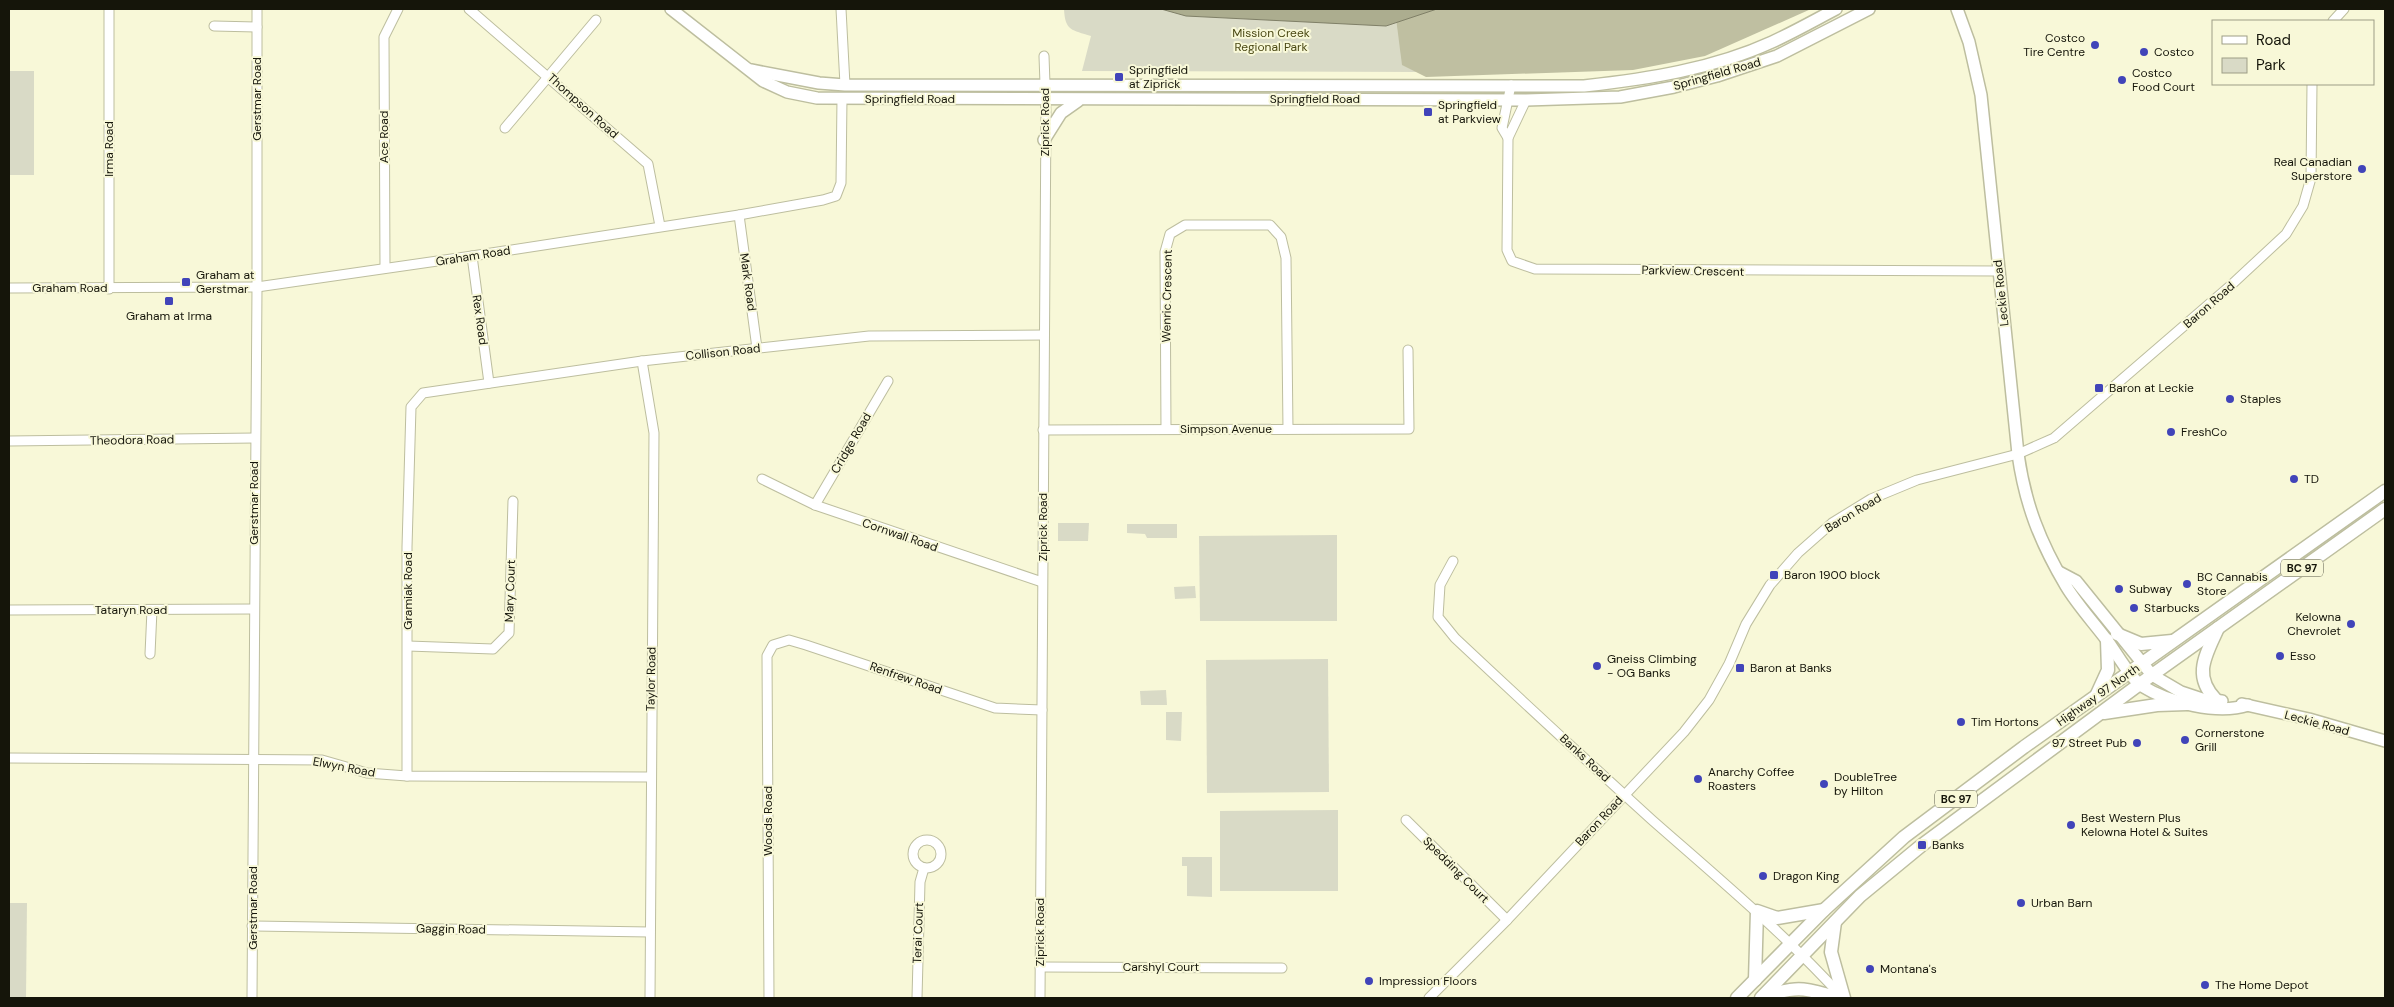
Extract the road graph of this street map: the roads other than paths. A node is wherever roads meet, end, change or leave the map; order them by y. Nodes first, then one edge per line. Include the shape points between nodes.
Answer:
1 (109, 9) edge
2 (257, 9) edge
3 (398, 9) edge
4 (469, 9) edge
5 (671, 9) edge
6 (841, 9) edge
7 (1836, 9) edge
8 (1869, 9) edge
9 (1957, 9) edge
10 (2344, 9) edge
11 (596, 20) dead end
12 (2335, 20) edge
13 (214, 26) dead end
14 (257, 27) junction
15 (1044, 56) dead end
16 (751, 70) junction
17 (549, 76) junction
18 (845, 84) junction
19 (1045, 84) junction
20 (2312, 85) edge
21 (1511, 86) junction
22 (842, 98) junction
23 (1082, 99) junction
24 (1046, 100) junction
25 (1507, 100) junction
26 (1526, 100) junction
27 (505, 128) dead end
28 (1508, 138) junction
29 (1044, 140) junction
30 (739, 215) junction
31 (660, 226) junction
32 (472, 256) junction
33 (385, 268) junction
34 (1999, 271) junction
35 (257, 287) junction
36 (9, 288) edge
37 (109, 288) junction
38 (1044, 335) junction
39 (757, 348) junction
40 (1408, 350) dead end
41 (642, 361) junction
42 (888, 381) dead end
43 (489, 383) junction
44 (411, 406) joint
45 (1166, 429) junction
46 (1288, 429) junction
47 (1043, 430) junction
48 (255, 438) junction
49 (9, 441) edge
50 (2018, 454) junction
51 (762, 479) dead end
52 (2385, 491) edge
53 (513, 500) dead end
54 (815, 506) junction
55 (2385, 509) edge
56 (1453, 561) dead end
57 (1042, 582) junction
58 (9, 610) edge
59 (152, 610) junction
60 (254, 610) junction
61 (2218, 628) junction
62 (2112, 637) junction
63 (2174, 641) junction
64 (773, 645) joint
65 (408, 646) junction
66 (150, 654) dead end
67 (2143, 664) junction
68 (2131, 672) junction
69 (2152, 675) junction
70 (2140, 685) junction
71 (2095, 698) junction
72 (2216, 700) junction
73 (2187, 704) junction
74 (2248, 705) junction
75 (1042, 710) junction
76 (2101, 713) junction
77 (2385, 741) edge
78 (9, 758) edge
79 (254, 758) junction
80 (407, 776) junction
81 (650, 777) junction
82 (1624, 794) junction
83 (1406, 820) dead end
84 (924, 868) dead end
85 (1824, 910) junction
86 (1757, 911) junction
87 (1507, 920) junction
88 (1836, 922) junction
89 (252, 926) junction
90 (650, 932) junction
91 (1791, 943) junction
92 (1804, 955) junction
93 (1040, 967) junction
94 (1282, 968) dead end
95 (1756, 980) junction
96 (252, 998) edge
97 (650, 998) edge
98 (769, 998) edge
99 (916, 998) edge
100 (1040, 998) edge
101 (1429, 998) edge
102 (1738, 998) edge
103 (1762, 998) edge
104 (1842, 998) edge

1 - 37 street, Irma Road
2 - 14 street, Gerstmar Road
3 - 33 street, Ace Road via 384,37
4 - 17 street, Thompson Road
5 - 16 main road, Springfield Road
6 - 18 street
7 - 21 main road, Springfield Road via 1771,42 1719,61 1669,74 1584,86
8 - 26 main road, Springfield Road via 1777,56 1717,76 1620,97
9 - 34 main road, Leckie Road via 1969,42 1981,95
10 - 12 street
11 - 17 street
13 - 14 street
14 - 35 street, Gerstmar Road
15 - 19 street, Ziprick Road
16 - 18 main road, Springfield Road via 818,83
16 - 22 main road, Springfield Road via 763,81 787,92 817,98
17 - 27 street
17 - 31 street, Thompson Road via 648,164
18 - 19 main road, Springfield Road
19 - 21 main road, Springfield Road
19 - 24 street, Ziprick Road
20 - 50 street, Baron Road via 2311,178 2303,206 2286,234 2230,288 2054,438
21 - 25 street, Parkview Crescent
22 - 24 main road, Springfield Road
22 - 30 street, Graham Road via 841,183 836,196
23 - 24 main road, Springfield Road
23 - 25 main road, Springfield Road
23 - 29 main road via 1061,113
24 - 29 street, Ziprick Road
25 - 26 main road, Springfield Road
25 - 28 street, Parkview Crescent via 1502,128
26 - 28 street, Parkview Crescent
28 - 34 street, Parkview Crescent via 1507,250 1512,261 1535,269
29 - 38 street, Ziprick Road
30 - 31 street, Graham Road
30 - 39 street, Mark Road
31 - 32 street, Graham Road
32 - 33 street, Graham Road
32 - 43 street, Rex Road
33 - 35 street, Graham Road
34 - 50 main road, Leckie Road
35 - 37 street, Graham Road
35 - 48 street, Gerstmar Road
36 - 37 street, Graham Road
38 - 39 street, Collison Road via 869,336
38 - 47 street, Ziprick Road
39 - 41 street, Collison Road
40 - 46 street, Simpson Avenue via 1409,428
41 - 43 street, Collison Road
41 - 81 street, Taylor Road via 654,433
42 - 54 street, Cridge Road
43 - 44 street, Collison Road via 423,393
44 - 65 street, Gramiak Road
45 - 46 street, Simpson Avenue
45 - 46 street, Wenric Crescent via 1165,252 1170,234 1185,225 1270,225 1281,237 1286,258
45 - 47 street, Simpson Avenue
47 - 57 street, Ziprick Road
48 - 49 street, Theodora Road
48 - 60 street, Gerstmar Road
50 - 62 main road, Leckie Road via 2032,519 2059,572 2076,581
50 - 82 street, Baron Road via 1917,480 1871,499 1832,523 1798,553 1770,585 1746,624 1709,700 1684,732
51 - 54 street, Cornwall Road
52 - 63 highway, Highway 97 North / BC 97
53 - 65 street, Mary Court via 509,633 494,649
54 - 57 street, Cornwall Road
55 - 61 highway, Highway 97 North / BC 97
56 - 82 street, Banks Road via 1440,585 1438,617 1454,638
57 - 75 street, Ziprick Road
58 - 59 street, Tataryn Road
59 - 60 street, Tataryn Road
59 - 66 street
60 - 79 street, Gerstmar Road
61 - 69 highway, Highway 97 North / BC 97
61 - 72 highway via 2203,667 2206,690
62 - 63 highway via 2141,644
62 - 67 main road, Leckie Road
62 - 68 main road, Leckie Road
62 - 71 highway via 2108,670
63 - 67 highway, Highway 97 North / BC 97
64 - 75 street, Renfrew Road via 789,640 995,708
64 - 98 street, Woods Road via 767,656
65 - 80 street, Gramiak Road
67 - 68 highway, Highway 97 North / BC 97
67 - 69 main road, Leckie Road
68 - 70 main road, Leckie Road
68 - 71 highway, Highway 97 North / BC 97
69 - 70 highway, Highway 97 North / BC 97
69 - 72 main road, Leckie Road via 2181,692
70 - 73 main road, Leckie Road
70 - 76 highway, Highway 97 North / BC 97
71 - 85 highway, Highway 97 North / BC 97 via 1904,837
72 - 74 main road, Leckie Road
73 - 74 main road, Leckie Road via 2236,709
73 - 76 highway
74 - 77 main road, Leckie Road
75 - 93 street, Ziprick Road
76 - 88 highway, Highway 97 North / BC 97 via 1929,839 1860,896
78 - 79 street, Elwyn Road
79 - 80 street, Elwyn Road via 322,760 367,773
79 - 89 street, Gerstmar Road
80 - 81 street, Elwyn Road
81 - 90 street, Taylor Road
82 - 86 street, Banks Road
82 - 87 street, Baron Road
83 - 87 street, Spedding Court
84 - 99 street, Terai Court via 920,882
85 - 86 highway via 1777,918
85 - 91 highway, Highway 97 North / BC 97
86 - 91 street, Banks Road
86 - 95 highway
87 - 101 street, Baron Road
88 - 92 highway, Highway 97 North / BC 97
88 - 104 highway via 1831,952
89 - 90 street, Gaggin Road
89 - 96 street, Gerstmar Road
90 - 97 street, Taylor Road
91 - 92 street, Banks Road
91 - 95 highway, Highway 97 North / BC 97
92 - 103 highway, Highway 97 North / BC 97
92 - 104 street, Banks Road
93 - 94 street, Carshyl Court
93 - 100 street, Ziprick Road
95 - 102 highway, Highway 97 North / BC 97
103 - 104 highway via 1789,989 1810,988

